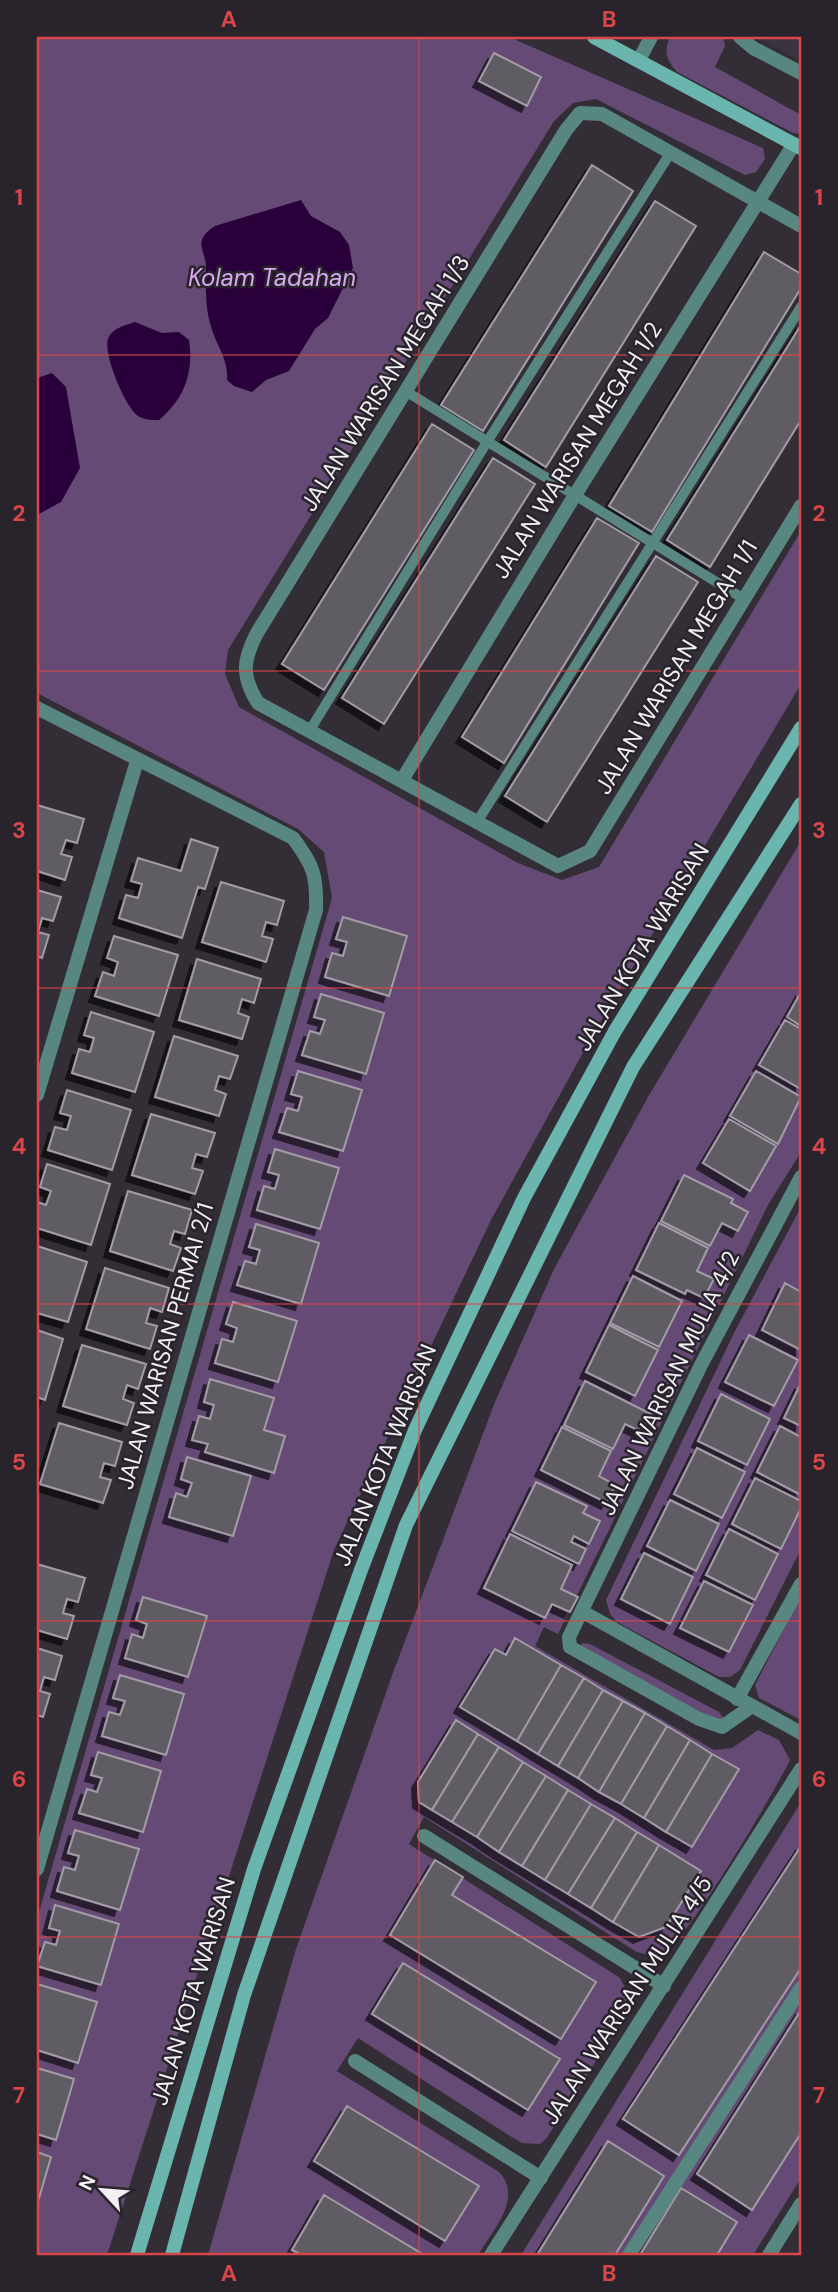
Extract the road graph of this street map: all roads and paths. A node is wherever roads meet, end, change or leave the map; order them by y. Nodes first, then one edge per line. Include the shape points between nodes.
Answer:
1 (594, 37) edge
2 (651, 37) edge
3 (740, 37) edge
4 (639, 60) junction
5 (801, 73) edge
6 (797, 147) edge
7 (671, 152) junction
8 (758, 201) junction
9 (801, 226) edge
10 (801, 307) edge
11 (407, 393) junction
12 (487, 442) junction
13 (575, 495) junction
14 (801, 506) edge
15 (653, 544) junction
16 (744, 599) junction
17 (37, 708) edge
18 (801, 728) edge
19 (310, 730) junction
20 (136, 761) junction
21 (402, 780) junction
22 (801, 804) edge
23 (477, 822) junction
24 (37, 1095) edge
25 (801, 1177) edge
26 (801, 1584) edge
27 (583, 1612) junction
28 (737, 1699) junction
29 (752, 1706) junction
30 (801, 1733) edge
31 (801, 1769) edge
32 (424, 1836) dead end
33 (37, 1870) edge
34 (664, 1986) junction
35 (801, 1988) edge
36 (355, 2061) dead end
37 (541, 2178) junction
38 (801, 2204) edge
39 (136, 2255) edge
40 (172, 2255) edge
41 (491, 2255) edge
42 (629, 2255) edge
43 (769, 2255) edge

1 - 4 street
2 - 4 street
3 - 5 street
4 - 6 street
6 - 8 street, JALAN WARISAN MEGAH 1/2
7 - 8 street
7 - 11 street, JALAN WARISAN MEGAH 1/3 via 602,114 580,113
7 - 12 lane
8 - 9 street
8 - 13 street, JALAN WARISAN MEGAH 1/2
10 - 15 lane
11 - 12 lane
11 - 19 street, JALAN WARISAN MEGAH 1/3 via 246,656 244,670 258,703
12 - 13 lane
12 - 19 lane
13 - 15 lane
13 - 21 street, JALAN WARISAN MEGAH 1/2
14 - 16 street, JALAN WARISAN MEGAH 1/1
15 - 16 lane
15 - 23 lane
16 - 23 street, JALAN WARISAN MEGAH 1/1 via 590,851 558,866
17 - 20 street
18 - 39 street, JALAN KOTA WARISAN via 608,1043 524,1198 415,1430 254,1869
19 - 21 street
20 - 24 street
20 - 33 street, JALAN WARISAN PERMAI 2/1 via 293,838 310,860 317,881 316,910
21 - 23 street
22 - 40 street, JALAN KOTA WARISAN via 633,1067 406,1525 244,1995
25 - 27 street, JALAN WARISAN MULIA 4/2 via 701,1365
26 - 28 street
27 - 28 street
27 - 29 street, JALAN WARISAN MULIA 4/2 via 569,1637 570,1647 627,1681 722,1727
28 - 29 street
29 - 30 street
31 - 34 street, JALAN WARISAN MULIA 4/5
32 - 34 street
34 - 37 street, JALAN WARISAN MULIA 4/5
35 - 42 street
36 - 37 street
37 - 41 street, JALAN WARISAN MULIA 4/5
38 - 43 street

